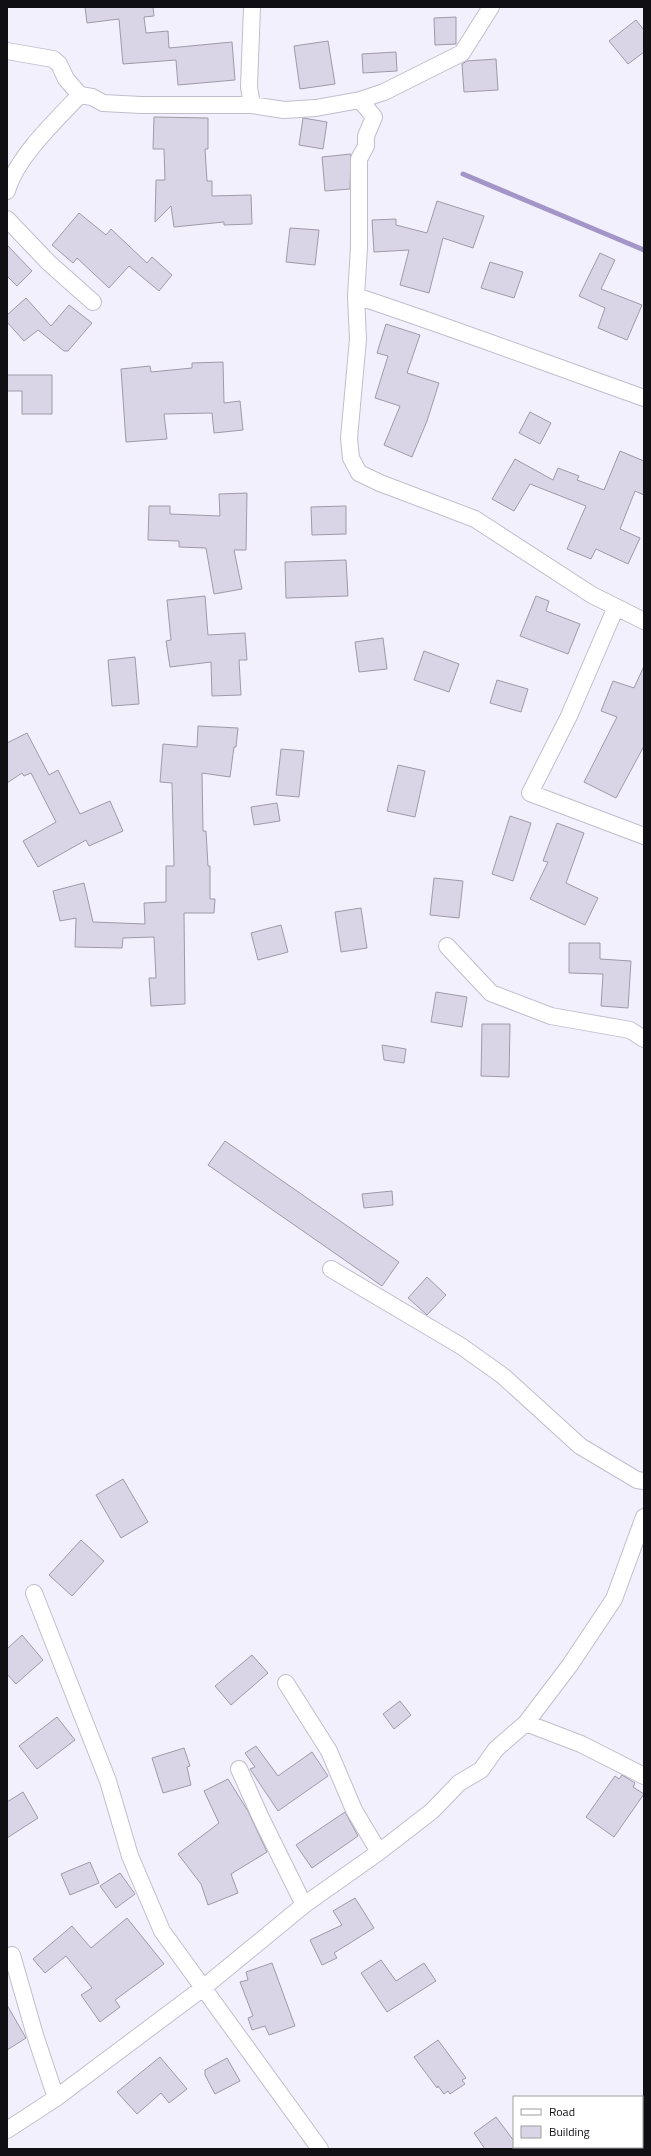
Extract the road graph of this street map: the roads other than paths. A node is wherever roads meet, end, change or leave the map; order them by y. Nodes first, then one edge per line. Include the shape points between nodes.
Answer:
1 (252, 7) edge
2 (491, 7) edge
3 (7, 51) edge
4 (80, 95) junction
5 (360, 100) junction
6 (252, 105) junction
7 (7, 191) edge
8 (7, 219) edge
9 (356, 296) junction
10 (93, 302) dead end
11 (644, 398) edge
12 (616, 607) junction
13 (644, 621) edge
14 (644, 836) edge
15 (447, 946) dead end
16 (644, 1039) edge
17 (331, 1269) dead end
18 (644, 1481) edge
19 (644, 1517) edge
20 (34, 1593) dead end
21 (286, 1683) dead end
22 (526, 1723) junction
23 (240, 1769) dead end
24 (644, 1776) edge
25 (379, 1852) junction
26 (304, 1906) junction
27 (12, 1956) dead end
28 (203, 1988) junction
29 (56, 2098) junction
30 (7, 2130) edge
31 (320, 2149) edge

1 - 6 street via 249,87
2 - 5 street via 462,53 384,92
3 - 4 street via 53,59 60,64 66,79
4 - 6 street via 111,104
4 - 7 street via 40,137 17,170
5 - 6 street via 316,108 284,110
5 - 9 street via 374,117 366,136 366,146 359,159
8 - 10 street via 49,263
9 - 11 street via 431,320
9 - 12 street via 358,339 348,438 351,458 359,473 475,519 592,595
12 - 13 street
12 - 14 street via 569,716 530,793
15 - 16 street via 491,993 551,1016 630,1030
17 - 18 street via 461,1346 503,1376 580,1446 637,1480
19 - 22 street via 614,1599 570,1665
20 - 28 street via 108,1781 130,1856 150,1904 162,1931
21 - 25 street via 329,1751 354,1810
22 - 24 street via 582,1744
22 - 25 street via 496,1750 481,1770 459,1783 432,1811
23 - 26 street via 260,1818
25 - 26 street
26 - 28 street
27 - 29 street
28 - 29 street
28 - 31 street
29 - 30 street

